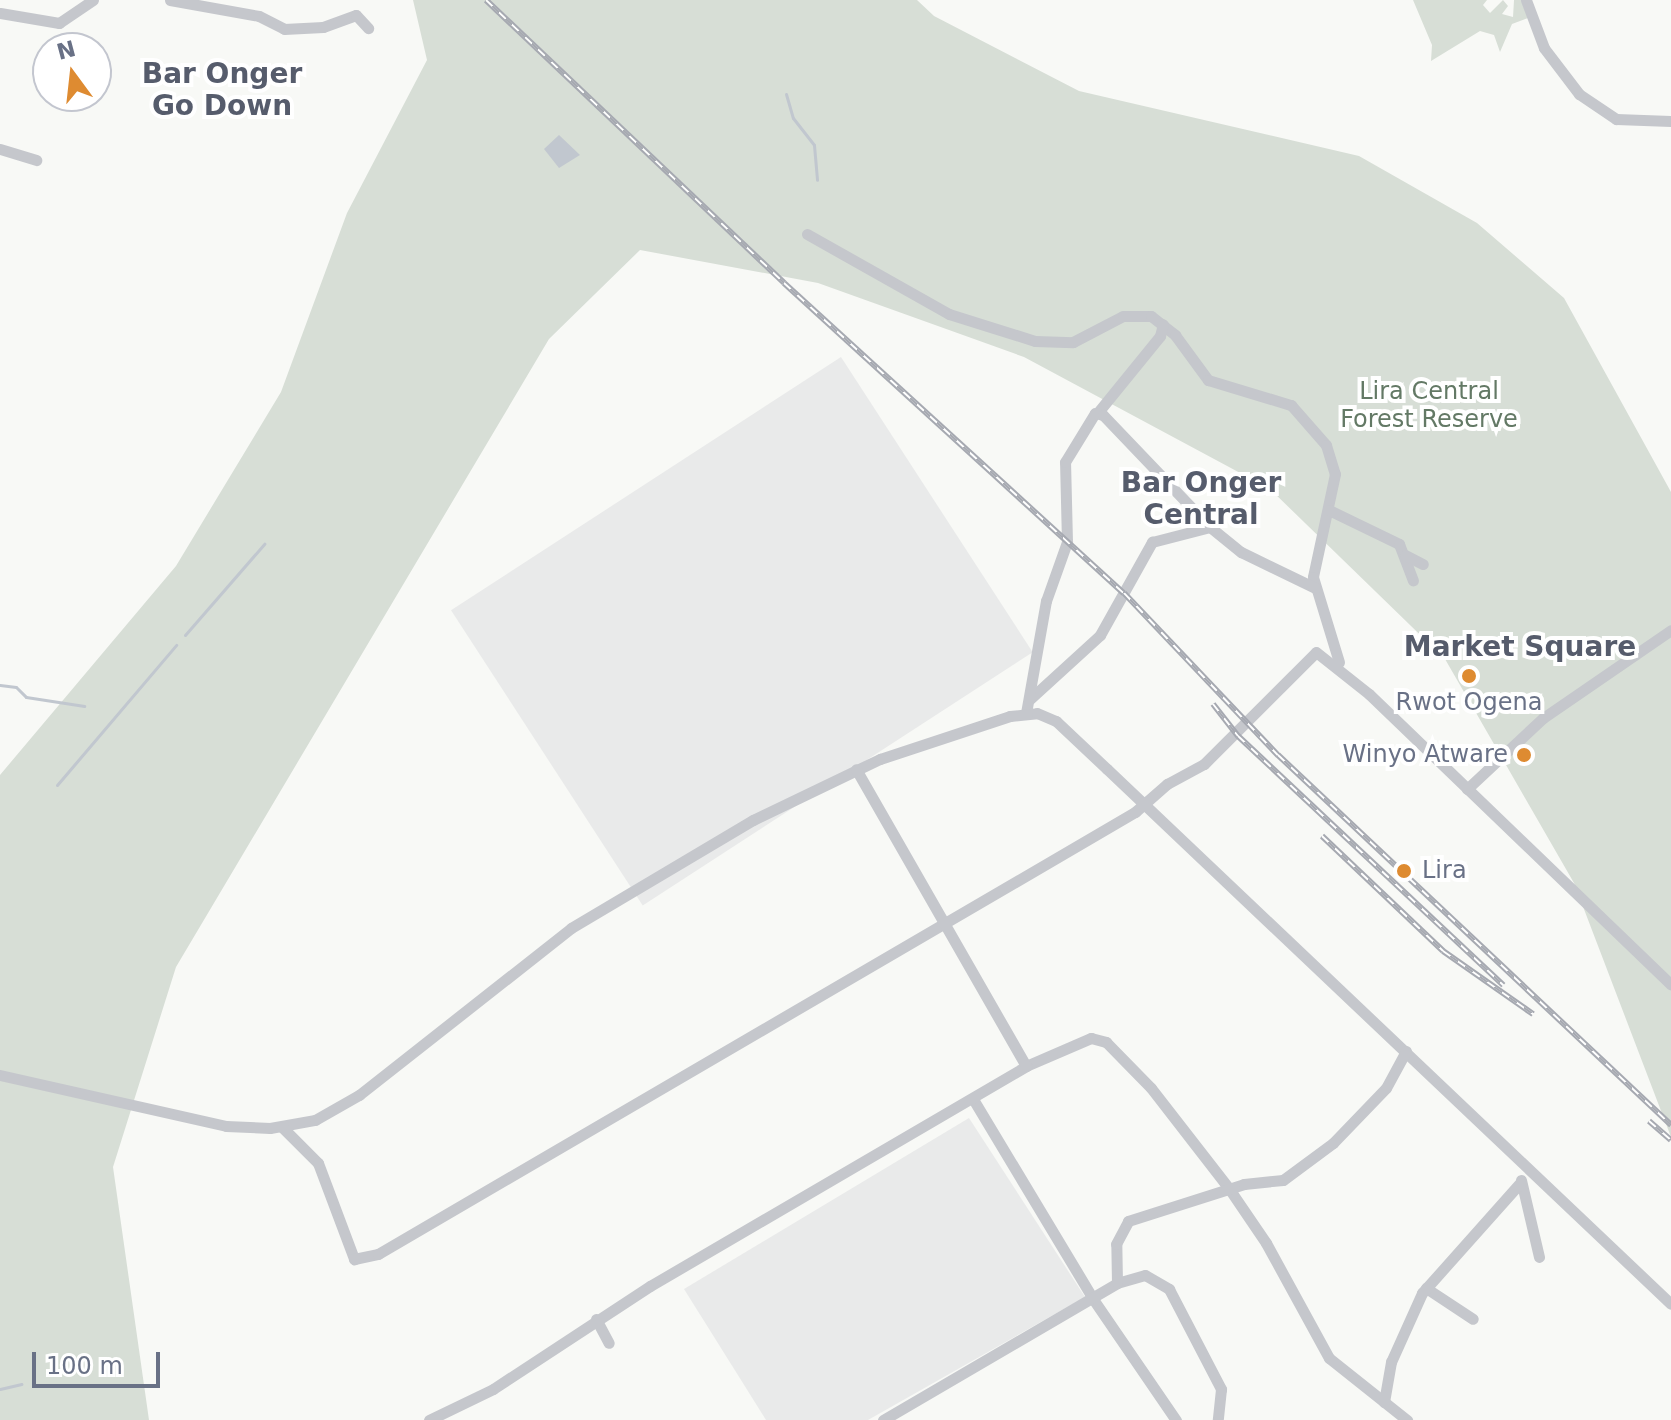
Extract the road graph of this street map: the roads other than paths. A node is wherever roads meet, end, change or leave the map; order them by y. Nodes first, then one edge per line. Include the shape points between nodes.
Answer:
1 (93, 0) edge
2 (170, 0) edge
3 (1526, 0) edge
4 (0, 13) edge
5 (368, 28) dead end
6 (1671, 121) edge
7 (0, 149) edge
8 (36, 160) dead end
9 (807, 234) dead end
10 (1163, 324) junction
11 (1175, 335) junction
12 (1160, 336) junction
13 (1099, 411) junction
14 (1329, 510) junction
15 (1210, 527) junction
16 (1405, 555) junction
17 (1423, 564) dead end
18 (1413, 580) dead end
19 (1315, 588) junction
20 (1671, 630) edge
21 (1343, 669) junction
22 (1030, 699) junction
23 (1026, 713) junction
24 (856, 769) junction
25 (1467, 789) junction
26 (1144, 804) junction
27 (943, 924) junction
28 (1671, 985) edge
29 (1406, 1051) junction
30 (1026, 1066) junction
31 (0, 1075) edge
32 (973, 1099) junction
33 (282, 1127) junction
34 (1525, 1163) junction
35 (1520, 1183) junction
36 (1230, 1190) junction
37 (1539, 1257) dead end
38 (1117, 1283) junction
39 (1426, 1288) junction
40 (1093, 1299) junction
41 (1671, 1304) edge
42 (596, 1319) junction
43 (1473, 1319) dead end
44 (609, 1343) dead end
45 (1384, 1402) junction
46 (429, 1420) edge
47 (883, 1420) edge
48 (1176, 1420) edge
49 (1218, 1420) edge
50 (1407, 1420) edge

1 - 4 street via 59,23
2 - 5 street via 259,16 284,29 323,27 356,15
3 - 6 street via 1544,48 1579,94 1616,119
7 - 8 street
9 - 10 street via 949,314 1035,341 1073,342 1136,313
10 - 11 street
10 - 12 street
11 - 12 street
11 - 14 street via 1208,380 1291,405 1312,423 1335,474
12 - 13 street
13 - 15 street
13 - 22 street via 1089,417 1065,462 1067,542 1046,601
14 - 16 street via 1393,540
14 - 19 street via 1318,544
15 - 19 street via 1241,552
15 - 22 street via 1156,538 1100,635
16 - 17 street
16 - 18 street
19 - 21 street
20 - 25 street via 1543,718
21 - 25 street
21 - 26 street via 1325,655 1309,654 1204,764
22 - 23 street
23 - 24 street
23 - 26 street via 1056,721
24 - 27 street
24 - 33 street via 753,820 612,902 526,962 359,1095 315,1120
25 - 28 street
26 - 27 street
26 - 29 street
27 - 30 street
27 - 33 street via 575,1143 369,1258 354,1259 318,1163
29 - 34 street
29 - 36 street via 1393,1080 1333,1143 1283,1180
30 - 32 street
30 - 36 street via 1091,1038 1106,1042 1151,1088
31 - 33 street via 169,1116 226,1126
32 - 40 street
32 - 42 street via 867,1155
34 - 35 street
34 - 41 street
35 - 37 street
35 - 39 street
36 - 38 street via 1128,1221 1116,1244
36 - 45 street via 1266,1243 1329,1358
38 - 40 street
38 - 49 street via 1145,1275 1169,1289 1221,1389
39 - 43 street
39 - 45 street via 1391,1362
40 - 47 street
40 - 48 street
42 - 44 street
42 - 46 street via 493,1389
45 - 50 street

